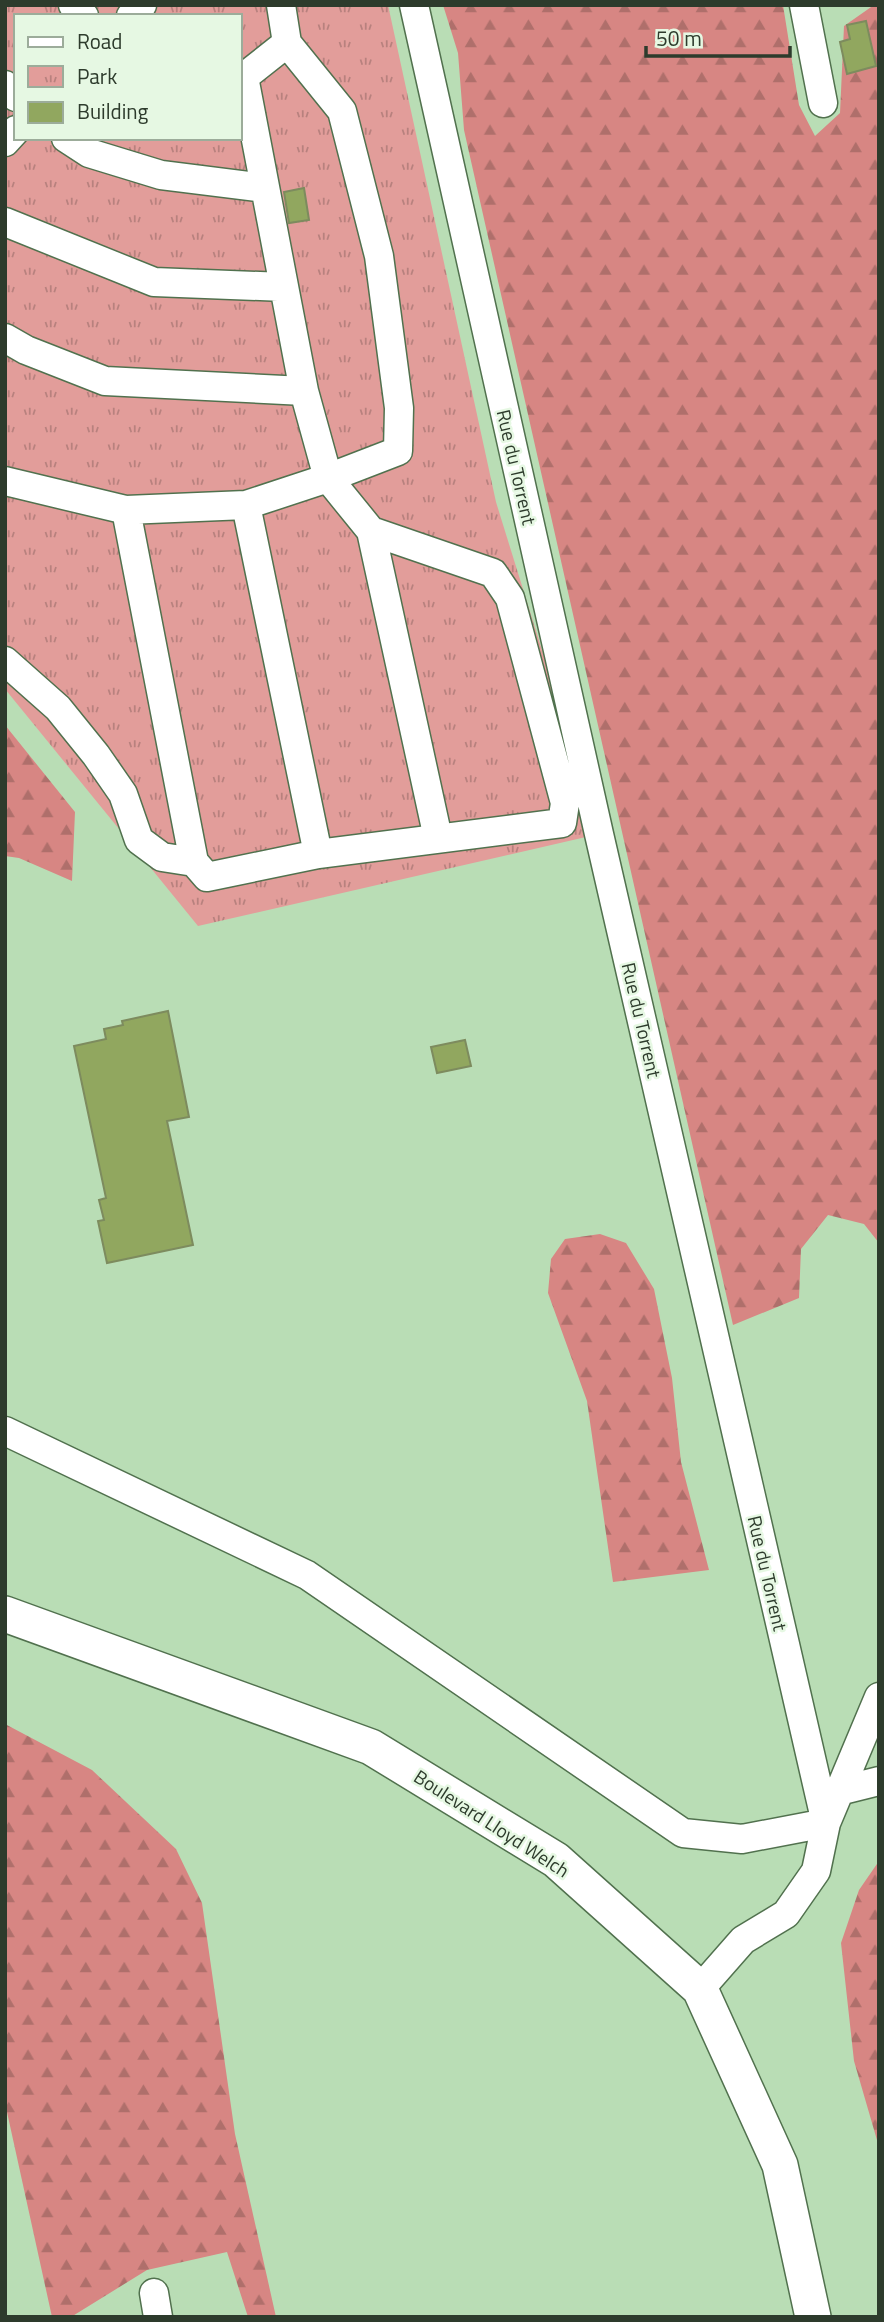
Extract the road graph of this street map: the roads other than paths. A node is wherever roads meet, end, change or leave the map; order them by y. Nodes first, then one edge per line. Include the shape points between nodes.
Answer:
1 (281, 5) edge
2 (414, 5) edge
3 (804, 5) edge
4 (287, 43) junction
5 (242, 76) edge
6 (823, 103) dead end
7 (69, 140) edge
8 (265, 188) junction
9 (5, 222) edge
10 (284, 288) junction
11 (5, 338) edge
12 (304, 391) junction
13 (328, 478) junction
14 (5, 481) edge
15 (246, 505) junction
16 (126, 510) junction
17 (371, 531) junction
18 (5, 661) edge
19 (438, 838) junction
20 (318, 854) junction
21 (194, 862) junction
22 (5, 1431) edge
23 (5, 1614) edge
24 (879, 1697) edge
25 (879, 1781) edge
26 (839, 1791) junction
27 (826, 1824) junction
28 (700, 1989) junction
29 (813, 2317) edge

1 - 4 street
2 - 27 street, Rue du Torrent
3 - 6 street
4 - 5 street
4 - 13 street via 342,111 379,256 399,408 398,451
5 - 8 street
7 - 8 street via 89,153 160,175
8 - 10 street
9 - 10 street via 155,282
10 - 12 street
11 - 12 street via 105,381
12 - 13 street
13 - 15 street
13 - 17 street
14 - 16 street
15 - 16 street
15 - 20 street
16 - 21 street
17 - 19 street
17 - 19 street via 493,573 510,598 565,803 562,823
18 - 21 street via 58,708 96,755 123,794 139,840 162,857
19 - 20 street
20 - 21 street via 206,877
22 - 27 street via 307,1575 683,1833 742,1839
23 - 28 main road, Boulevard Lloyd Welch via 371,1747 556,1860
24 - 26 street
25 - 26 street
26 - 27 street
27 - 28 street, Rue du Torrent via 816,1871 786,1914 743,1940
28 - 29 main road, Boulevard Lloyd Welch via 780,2165

